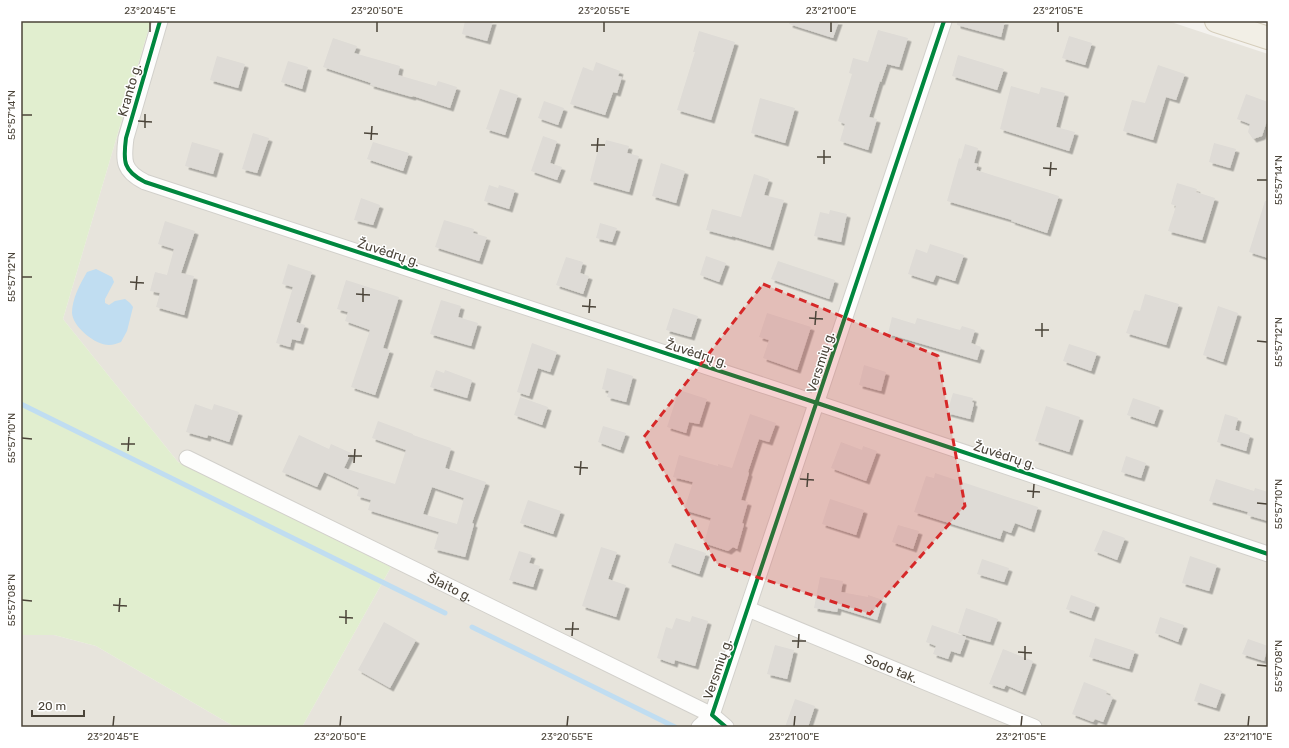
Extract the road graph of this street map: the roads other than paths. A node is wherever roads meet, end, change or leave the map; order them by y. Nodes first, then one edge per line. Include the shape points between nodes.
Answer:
1 (160, 21) edge
2 (944, 21) edge
3 (1216, 21) edge
4 (1268, 38) edge
5 (125, 165) joint
6 (817, 403) junction
7 (187, 458) dead end
8 (1268, 554) edge
9 (748, 609) junction
10 (712, 715) junction
11 (699, 727) edge
12 (726, 727) edge
13 (1034, 727) edge

1 - 5 street, Kranto g. via 126,138
2 - 6 street, Versmių g.
3 - 4 main road
5 - 6 street, Žuvėdrų g. via 135,178 145,182
6 - 8 street, Žuvėdrų g.
6 - 9 street, Versmių g.
7 - 10 street, Šlaito g.
9 - 10 street, Versmių g.
9 - 13 street, Sodo tak.
10 - 11 street
10 - 12 street, Versmių g.

